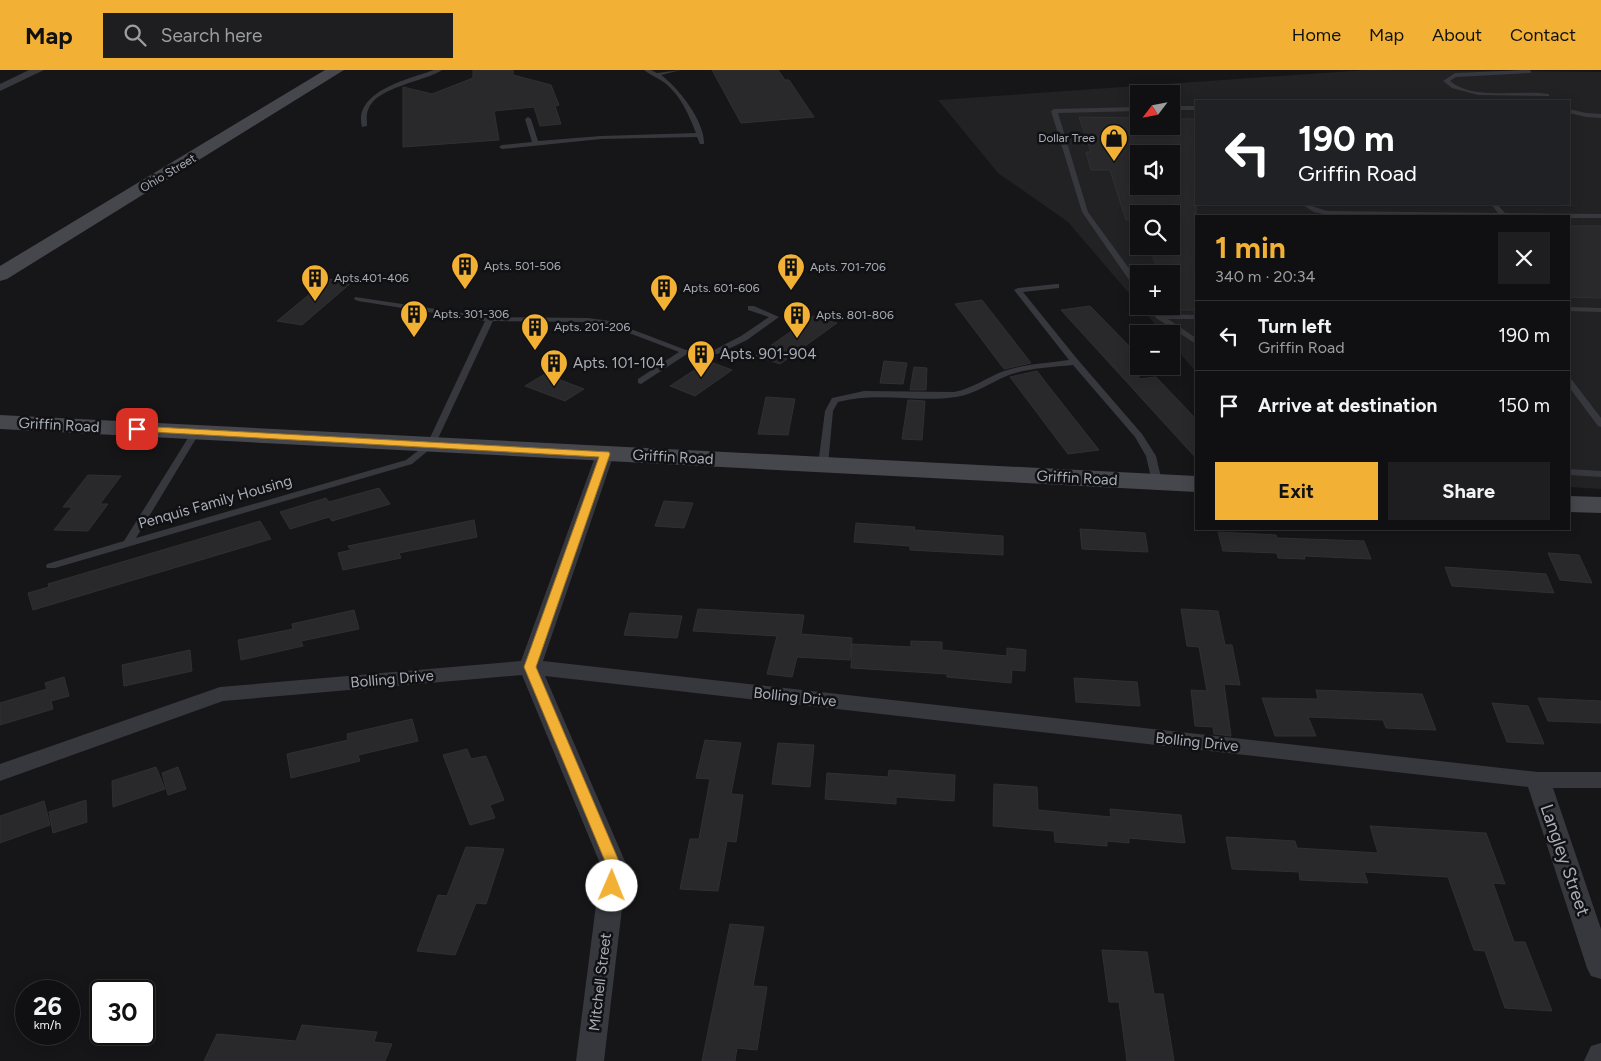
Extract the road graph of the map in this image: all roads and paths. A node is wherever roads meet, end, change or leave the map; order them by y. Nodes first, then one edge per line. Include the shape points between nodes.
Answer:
1 (38, 70) edge
2 (336, 70) edge
3 (439, 70) edge
4 (647, 70) edge
5 (678, 70) edge
6 (1529, 72) dead end
7 (658, 74) junction
8 (0, 88) edge
9 (1547, 95) dead end
10 (1180, 108) edge
11 (1195, 108) edge
12 (1601, 108) edge
13 (1130, 109) edge
14 (1570, 111) edge
15 (1570, 111) edge
16 (1601, 116) edge
17 (528, 119) dead end
18 (364, 126) dead end
19 (700, 135) junction
20 (702, 143) dead end
21 (536, 144) junction
22 (502, 147) dead end
23 (1305, 205) edge
24 (1495, 205) edge
25 (1503, 215) joint
26 (1570, 216) edge
27 (1601, 216) edge
28 (0, 275) edge
29 (1130, 275) edge
30 (1056, 286) dead end
31 (358, 299) dead end
32 (751, 308) dead end
33 (1570, 309) edge
34 (1601, 310) edge
35 (1159, 316) joint
36 (1195, 316) edge
37 (490, 319) junction
38 (1195, 341) edge
39 (685, 352) junction
40 (1075, 362) junction
41 (641, 381) dead end
42 (1570, 383) edge
43 (0, 422) edge
44 (1601, 424) edge
45 (196, 432) junction
46 (431, 445) junction
47 (605, 454) junction
48 (823, 465) junction
49 (1570, 472) edge
50 (1601, 474) edge
51 (1157, 482) junction
52 (1195, 484) edge
53 (1570, 504) edge
54 (1601, 505) edge
55 (128, 542) junction
56 (51, 566) dead end
57 (530, 667) junction
58 (0, 773) edge
59 (1538, 780) junction
60 (1601, 780) edge
61 (1601, 968) edge
62 (1601, 1056) edge
63 (590, 1061) edge
64 (1598, 1061) edge

1 - 8 street
2 - 28 main road, Ohio Street
3 - 18 lane via 372,99 366,107
4 - 7 lane
5 - 7 lane
6 - 9 lane via 1455,76 1446,82 1452,88 1469,92
7 - 19 lane via 679,91
10 - 11 lane
12 - 14 lane
13 - 29 lane via 1054,111 1085,212
15 - 16 lane
17 - 21 lane
19 - 20 lane
19 - 21 lane via 669,138 641,135
21 - 22 lane
23 - 25 lane via 1328,213
24 - 25 lane
26 - 27 lane
30 - 40 lane via 1018,290
31 - 37 lane
32 - 39 lane via 775,317 744,338 715,352
33 - 34 lane
35 - 36 lane
35 - 38 lane
37 - 39 lane via 610,323
37 - 46 lane
39 - 41 lane
40 - 48 lane via 1006,374 974,391 955,395 870,393 850,394 835,400 830,411
40 - 51 lane via 1139,436 1151,456
42 - 44 lane
43 - 45 main road, Griffin Road
45 - 46 main road, Griffin Road
45 - 55 lane, Penquis Family Housing
46 - 47 main road, Griffin Road
46 - 55 lane, Penquis Family Housing via 409,462
47 - 48 main road, Griffin Road
47 - 57 street
48 - 51 main road, Griffin Road
49 - 50 lane
51 - 52 main road, Griffin Road
53 - 54 main road
55 - 56 lane
57 - 58 street, Bolling Drive via 220,694
57 - 59 street, Bolling Drive
57 - 63 street, Mitchell Street via 614,866
59 - 60 street, Bolling Drive
59 - 61 street, Langley Street
62 - 64 street

